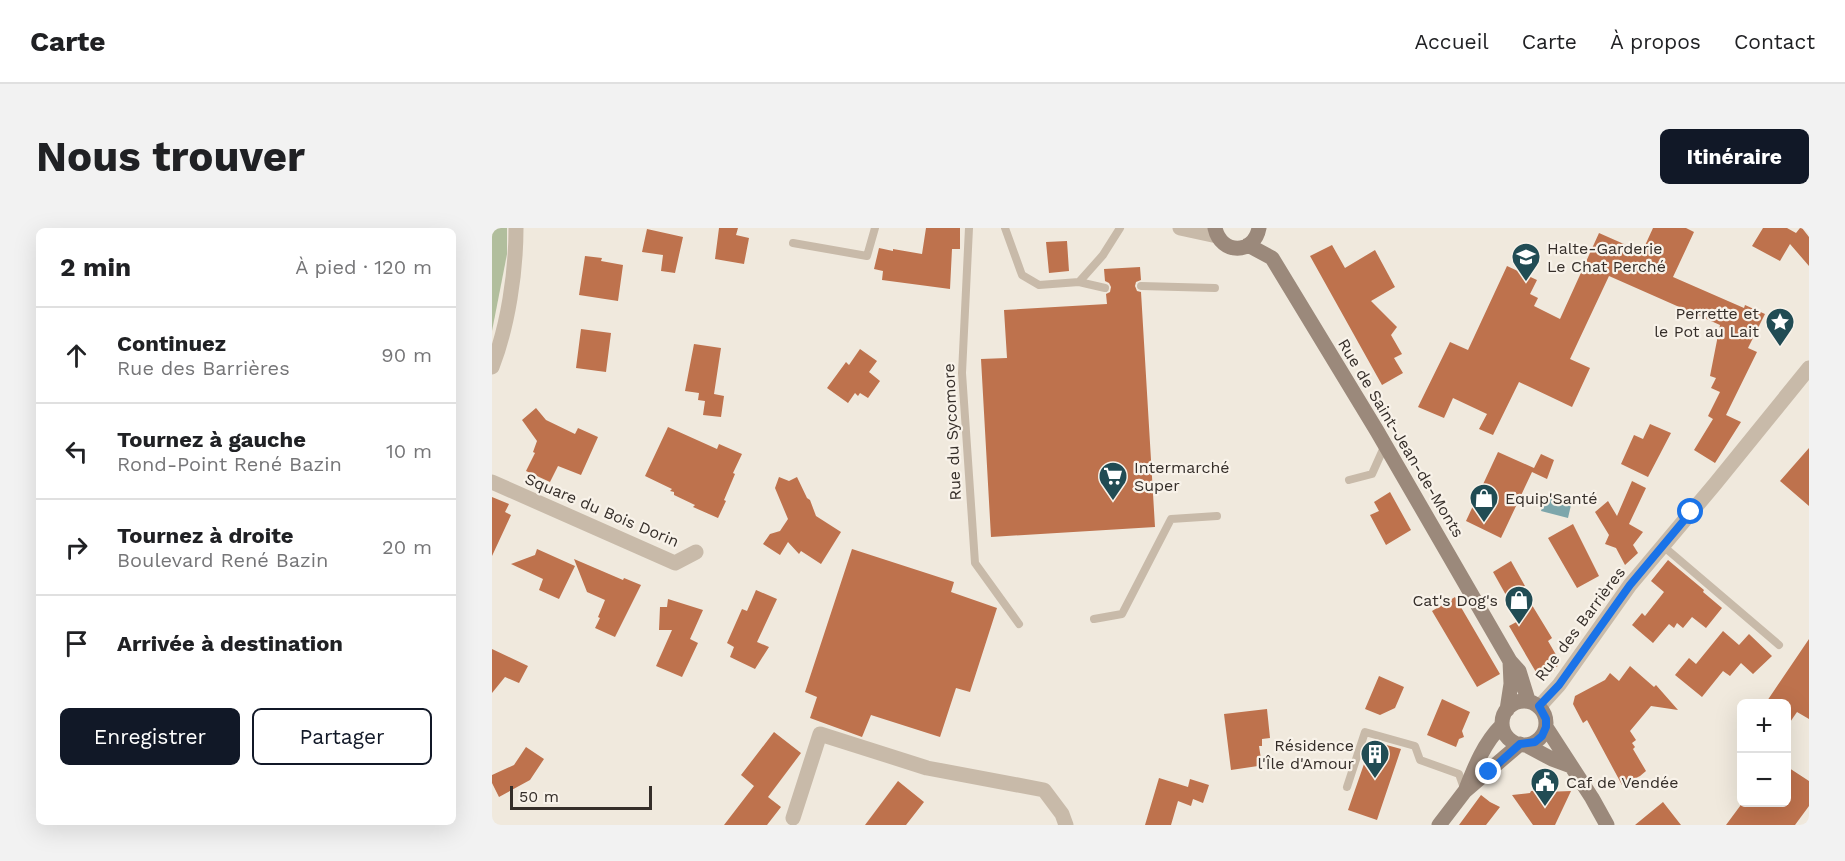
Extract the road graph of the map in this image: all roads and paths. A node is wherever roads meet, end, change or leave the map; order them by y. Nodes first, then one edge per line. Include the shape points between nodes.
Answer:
1 (516, 228) edge
2 (875, 228) edge
3 (969, 228) edge
4 (1005, 228) edge
5 (1120, 228) edge
6 (1180, 228) edge
7 (1259, 228) edge
8 (1216, 232) edge
9 (793, 243) dead end
10 (1248, 245) junction
11 (1079, 282) junction
12 (1141, 286) dead end
13 (1105, 288) dead end
14 (1215, 288) dead end
15 (492, 367) edge
16 (1809, 368) edge
17 (1385, 444) junction
18 (1349, 480) dead end
19 (492, 482) edge
20 (1217, 516) dead end
21 (1663, 546) junction
22 (696, 552) dead end
23 (1094, 619) dead end
24 (1018, 624) dead end
25 (1779, 645) dead end
26 (1510, 661) junction
27 (1534, 703) junction
28 (1504, 717) junction
29 (1546, 727) junction
30 (1523, 745) junction
31 (1571, 766) junction
32 (1347, 787) dead end
33 (1465, 791) junction
34 (793, 818) dead end
35 (1066, 825) edge
36 (1438, 825) edge
37 (1607, 825) edge

1 - 15 street via 509,301
2 - 9 lane via 867,256
3 - 24 lane, Rue du Sycomore via 962,373 975,563
4 - 11 lane via 1022,275 1039,285
5 - 11 lane
6 - 8 street
7 - 10 main road
8 - 10 main road via 1221,242 1234,248
10 - 17 main road, Rue de Saint-Jean-de-Monts via 1272,258
11 - 13 lane
12 - 14 lane
16 - 21 street, Rue des Barrières
17 - 18 lane via 1371,474
17 - 26 main road, Rue de Saint-Jean-de-Monts
19 - 22 street, Square du Bois Dorin via 675,563
20 - 23 lane via 1171,519 1122,614
21 - 25 lane
21 - 27 street, Rue des Barrières via 1630,585 1559,685
26 - 27 main road, Rue de Saint-Jean-de-Monts
26 - 28 main road via 1511,684
27 - 28 main road via 1514,702
27 - 29 main road via 1546,719
28 - 30 main road via 1506,734
28 - 33 main road via 1482,751
29 - 30 main road via 1535,742
29 - 31 main road
30 - 31 main road
30 - 33 main road
31 - 37 main road
32 - 33 lane via 1365,732 1416,746 1420,760 1458,774
33 - 36 main road
34 - 35 street via 820,734 927,768 1044,790

